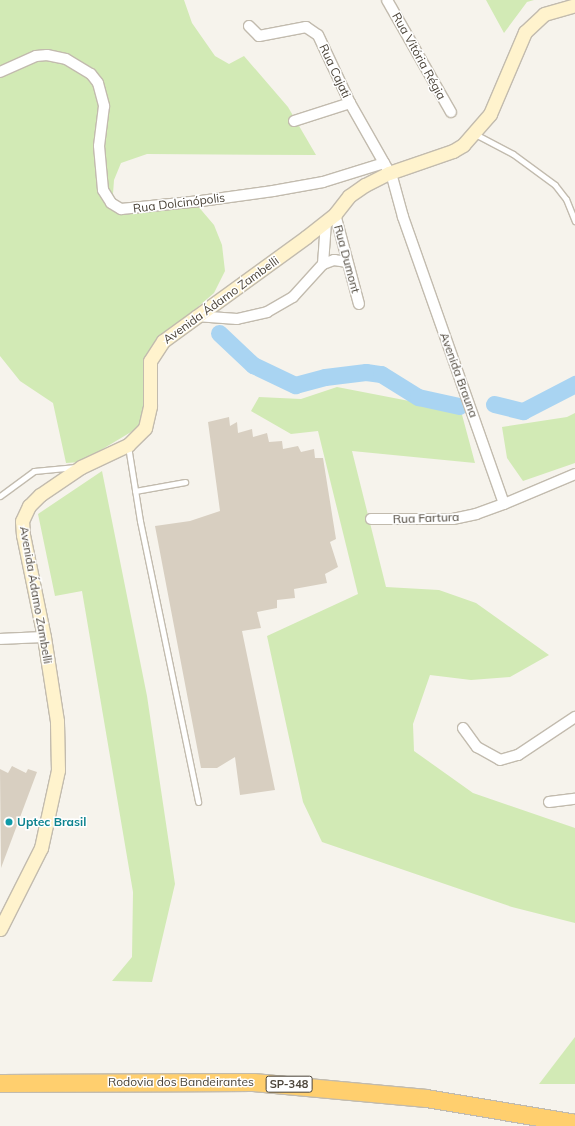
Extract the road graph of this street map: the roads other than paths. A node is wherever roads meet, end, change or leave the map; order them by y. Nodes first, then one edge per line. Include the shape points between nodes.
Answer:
1 (387, 0) edge
2 (575, 5) edge
3 (249, 26) dead end
4 (0, 72) edge
5 (350, 103) junction
6 (451, 112) dead end
7 (294, 122) dead end
8 (475, 134) junction
9 (388, 170) junction
10 (330, 218) junction
11 (575, 221) edge
12 (346, 262) junction
13 (322, 264) junction
14 (359, 304) dead end
15 (196, 316) junction
16 (128, 445) junction
17 (80, 468) junction
18 (575, 474) edge
19 (185, 482) dead end
20 (135, 491) junction
21 (0, 496) edge
22 (504, 504) junction
23 (371, 519) dead end
24 (44, 636) junction
25 (0, 639) edge
26 (575, 717) edge
27 (463, 728) dead end
28 (575, 798) edge
29 (198, 802) dead end
30 (549, 802) dead end
31 (0, 929) edge
32 (0, 1083) edge
33 (575, 1123) edge

1 - 6 street, Rua Vitória Régia
2 - 8 street, Avenida Ádamo Zambelli via 544,14 525,32 500,96
3 - 5 street, Rua Cajati via 259,36 306,27 318,34
4 - 9 street, Rua Dolcinópolis via 36,56 47,55 66,58 91,74 100,88 104,106 99,146 103,190 111,203 121,209 193,202
5 - 7 street
5 - 9 street, Rua Cajati
8 - 9 street, Avenida Ádamo Zambelli via 453,152
8 - 11 lane via 513,154 555,185 566,199
9 - 10 street, Avenida Ádamo Zambelli via 349,196
9 - 22 street, Avenida Brauna
10 - 12 street, Rua Dumont
10 - 13 street
10 - 15 street, Avenida Ádamo Zambelli
12 - 13 street via 334,260
12 - 14 street, Rua Dumont
13 - 15 street via 293,297 268,312 237,319
15 - 16 street, Avenida Ádamo Zambelli via 163,341 153,354 149,367 148,422
16 - 17 street, Avenida Ádamo Zambelli
16 - 20 lane
17 - 21 lane via 54,468 34,472
17 - 24 street, Avenida Ádamo Zambelli via 34,501 22,521
18 - 22 street
19 - 20 lane
20 - 29 lane
22 - 23 street, Rua Fartura via 453,519
24 - 25 street
24 - 31 street, Avenida Ádamo Zambelli via 58,721 58,770 41,848
26 - 27 street via 518,755 500,760 477,747
28 - 30 street
32 - 33 highway, Rodovia dos Bandeirantes / SP-348 via 253,1082 426,1098

